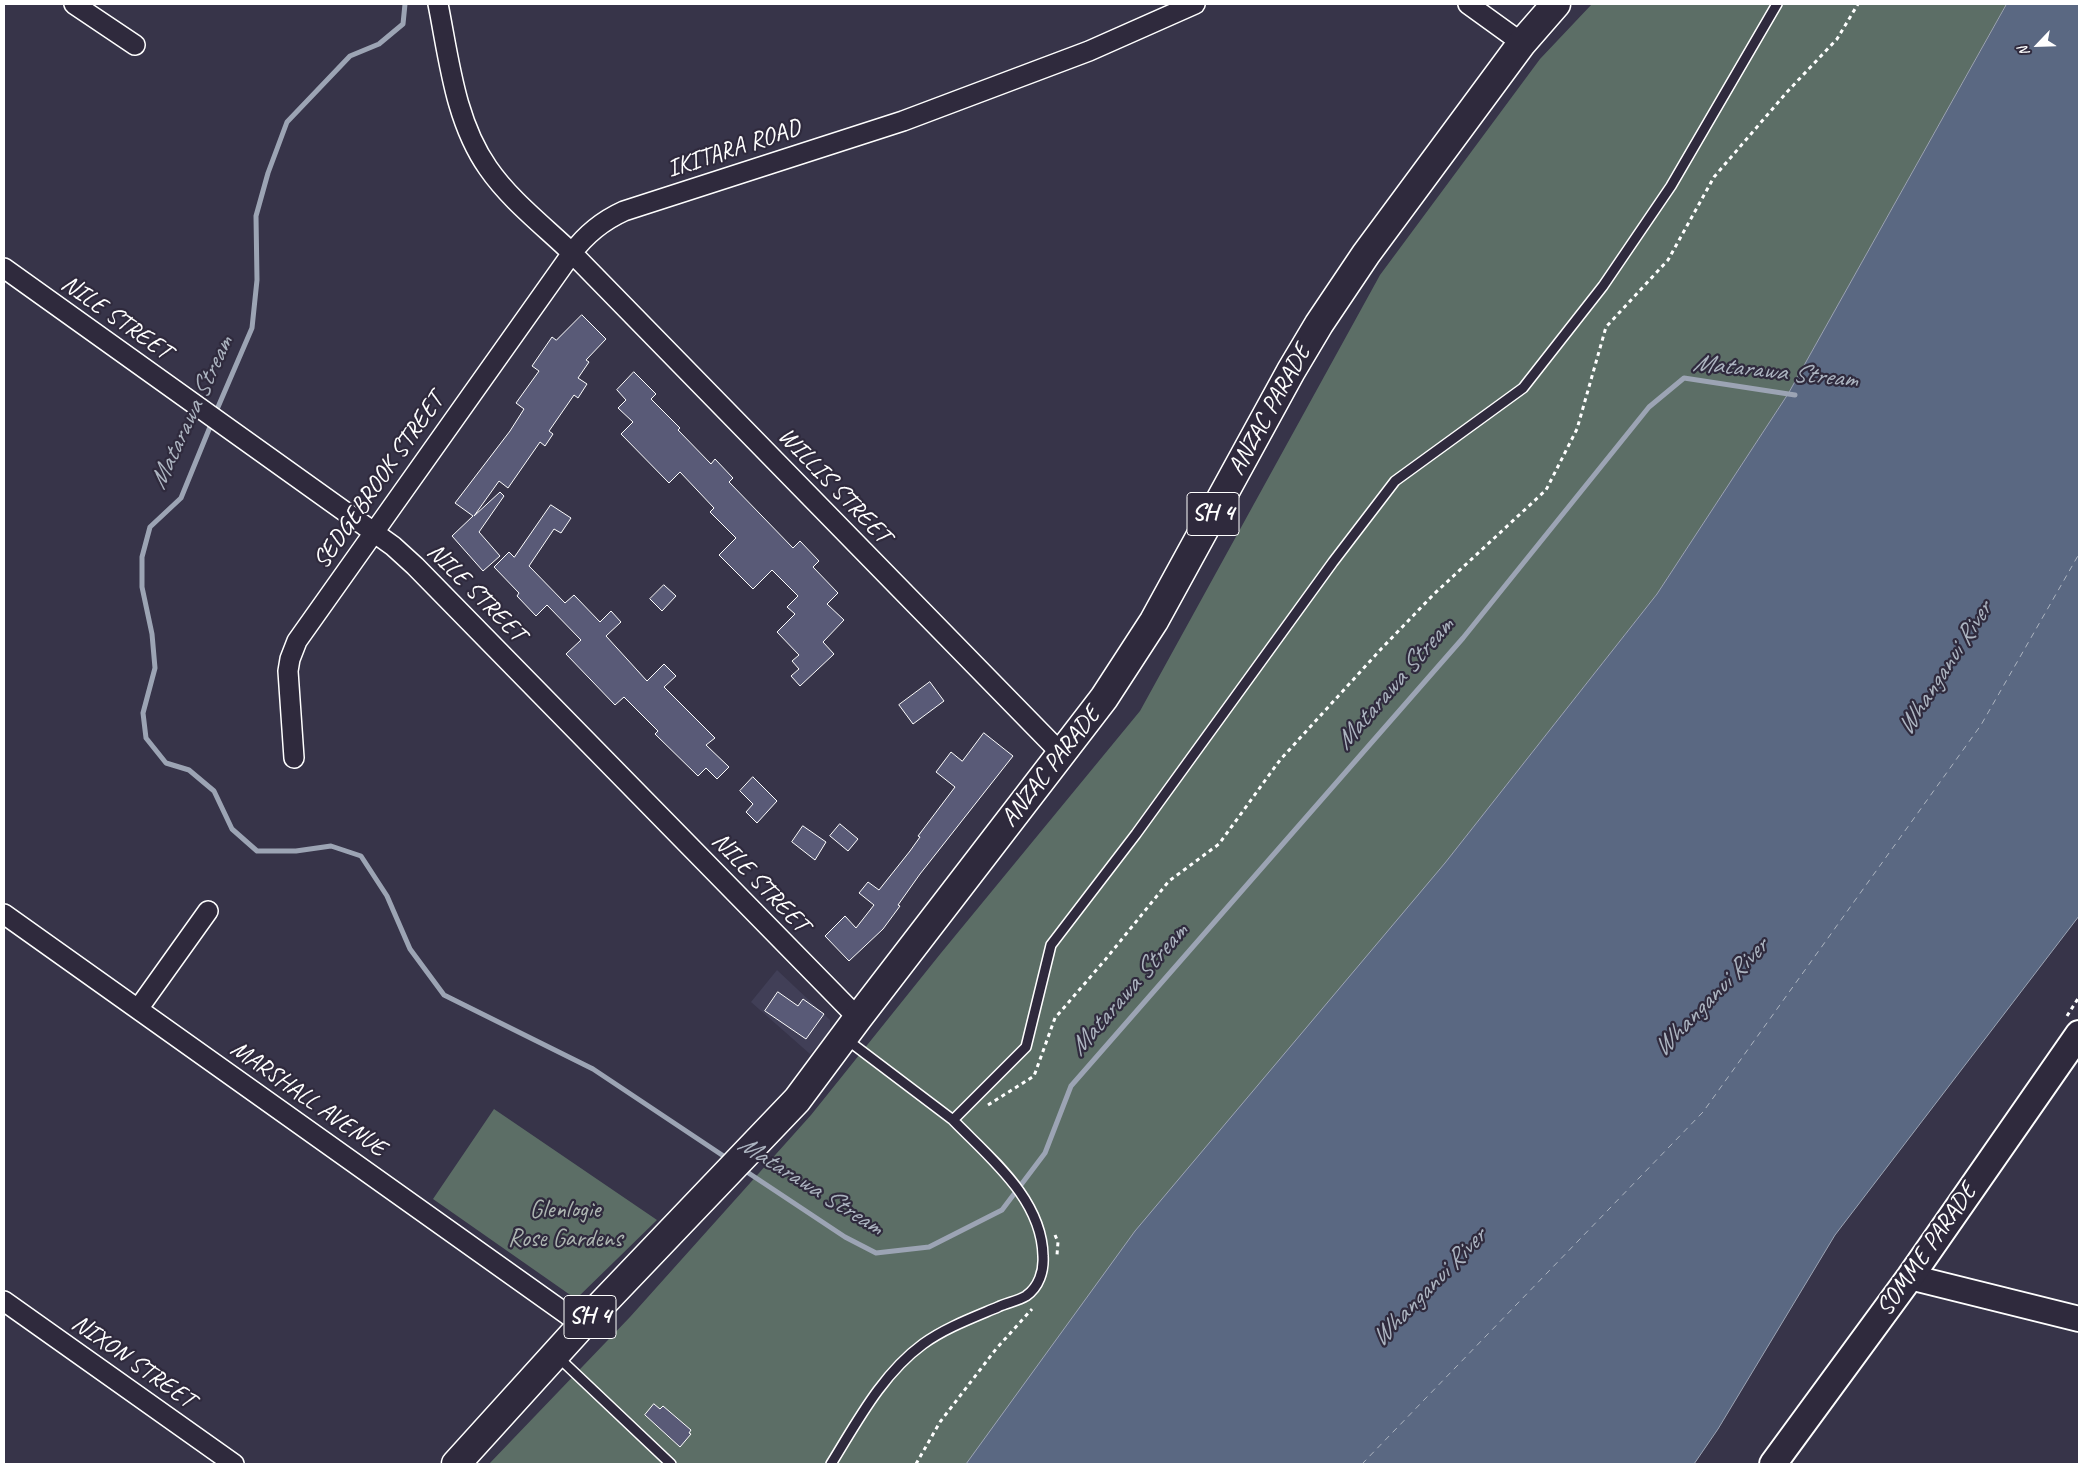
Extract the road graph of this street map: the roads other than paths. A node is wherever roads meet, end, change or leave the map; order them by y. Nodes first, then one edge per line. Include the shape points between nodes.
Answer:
1 (74, 4) edge
2 (438, 4) edge
3 (1195, 4) edge
4 (1468, 4) edge
5 (1556, 4) edge
6 (1777, 4) edge
7 (1522, 43) junction
8 (135, 45) dead end
9 (572, 253) junction
10 (4, 268) edge
11 (374, 532) junction
12 (1062, 752) junction
13 (294, 758) dead end
14 (208, 911) dead end
15 (4, 914) edge
16 (138, 1009) junction
17 (851, 1027) junction
18 (2079, 1034) edge
19 (953, 1120) junction
20 (1910, 1277) junction
21 (4, 1301) edge
22 (2079, 1318) edge
23 (582, 1326) junction
24 (556, 1355) junction
25 (234, 1464) edge
26 (456, 1464) edge
27 (671, 1464) edge
28 (831, 1464) edge
29 (1773, 1464) edge

1 - 8 street
2 - 9 street via 459,106 476,150 501,185
3 - 9 street, IKITARA ROAD via 1089,51 903,121 624,211 591,230
4 - 7 street
5 - 7 main road, ANZAC PARADE / SH 4
6 - 19 lane via 1671,186 1603,286 1523,388 1395,481 1051,945 1026,1047
7 - 12 main road, ANZAC PARADE / SH 4 via 1366,254 1319,324 1154,621 1104,698
9 - 11 street, SEDGEBROOK STREET
9 - 12 street, WILLIS STREET
10 - 11 street, NILE STREET
11 - 13 street, SEDGEBROOK STREET via 292,649 288,671
11 - 17 street, NILE STREET via 415,566
12 - 17 main road, ANZAC PARADE / SH 4
14 - 16 street
15 - 16 street, MARSHALL AVENUE
16 - 23 street, MARSHALL AVENUE
17 - 19 lane
17 - 23 main road, ANZAC PARADE / SH 4 via 797,1100
18 - 20 main road, SOMME PARADE
19 - 28 lane via 1008,1176 1029,1206 1043,1239 1044,1269 1026,1296 946,1330 901,1362 877,1392
20 - 22 street
20 - 29 main road, SOMME PARADE
21 - 25 street, NIXON STREET
23 - 24 main road, ANZAC PARADE / SH 4
24 - 26 main road, ANZAC PARADE / SH 4
24 - 27 lane

